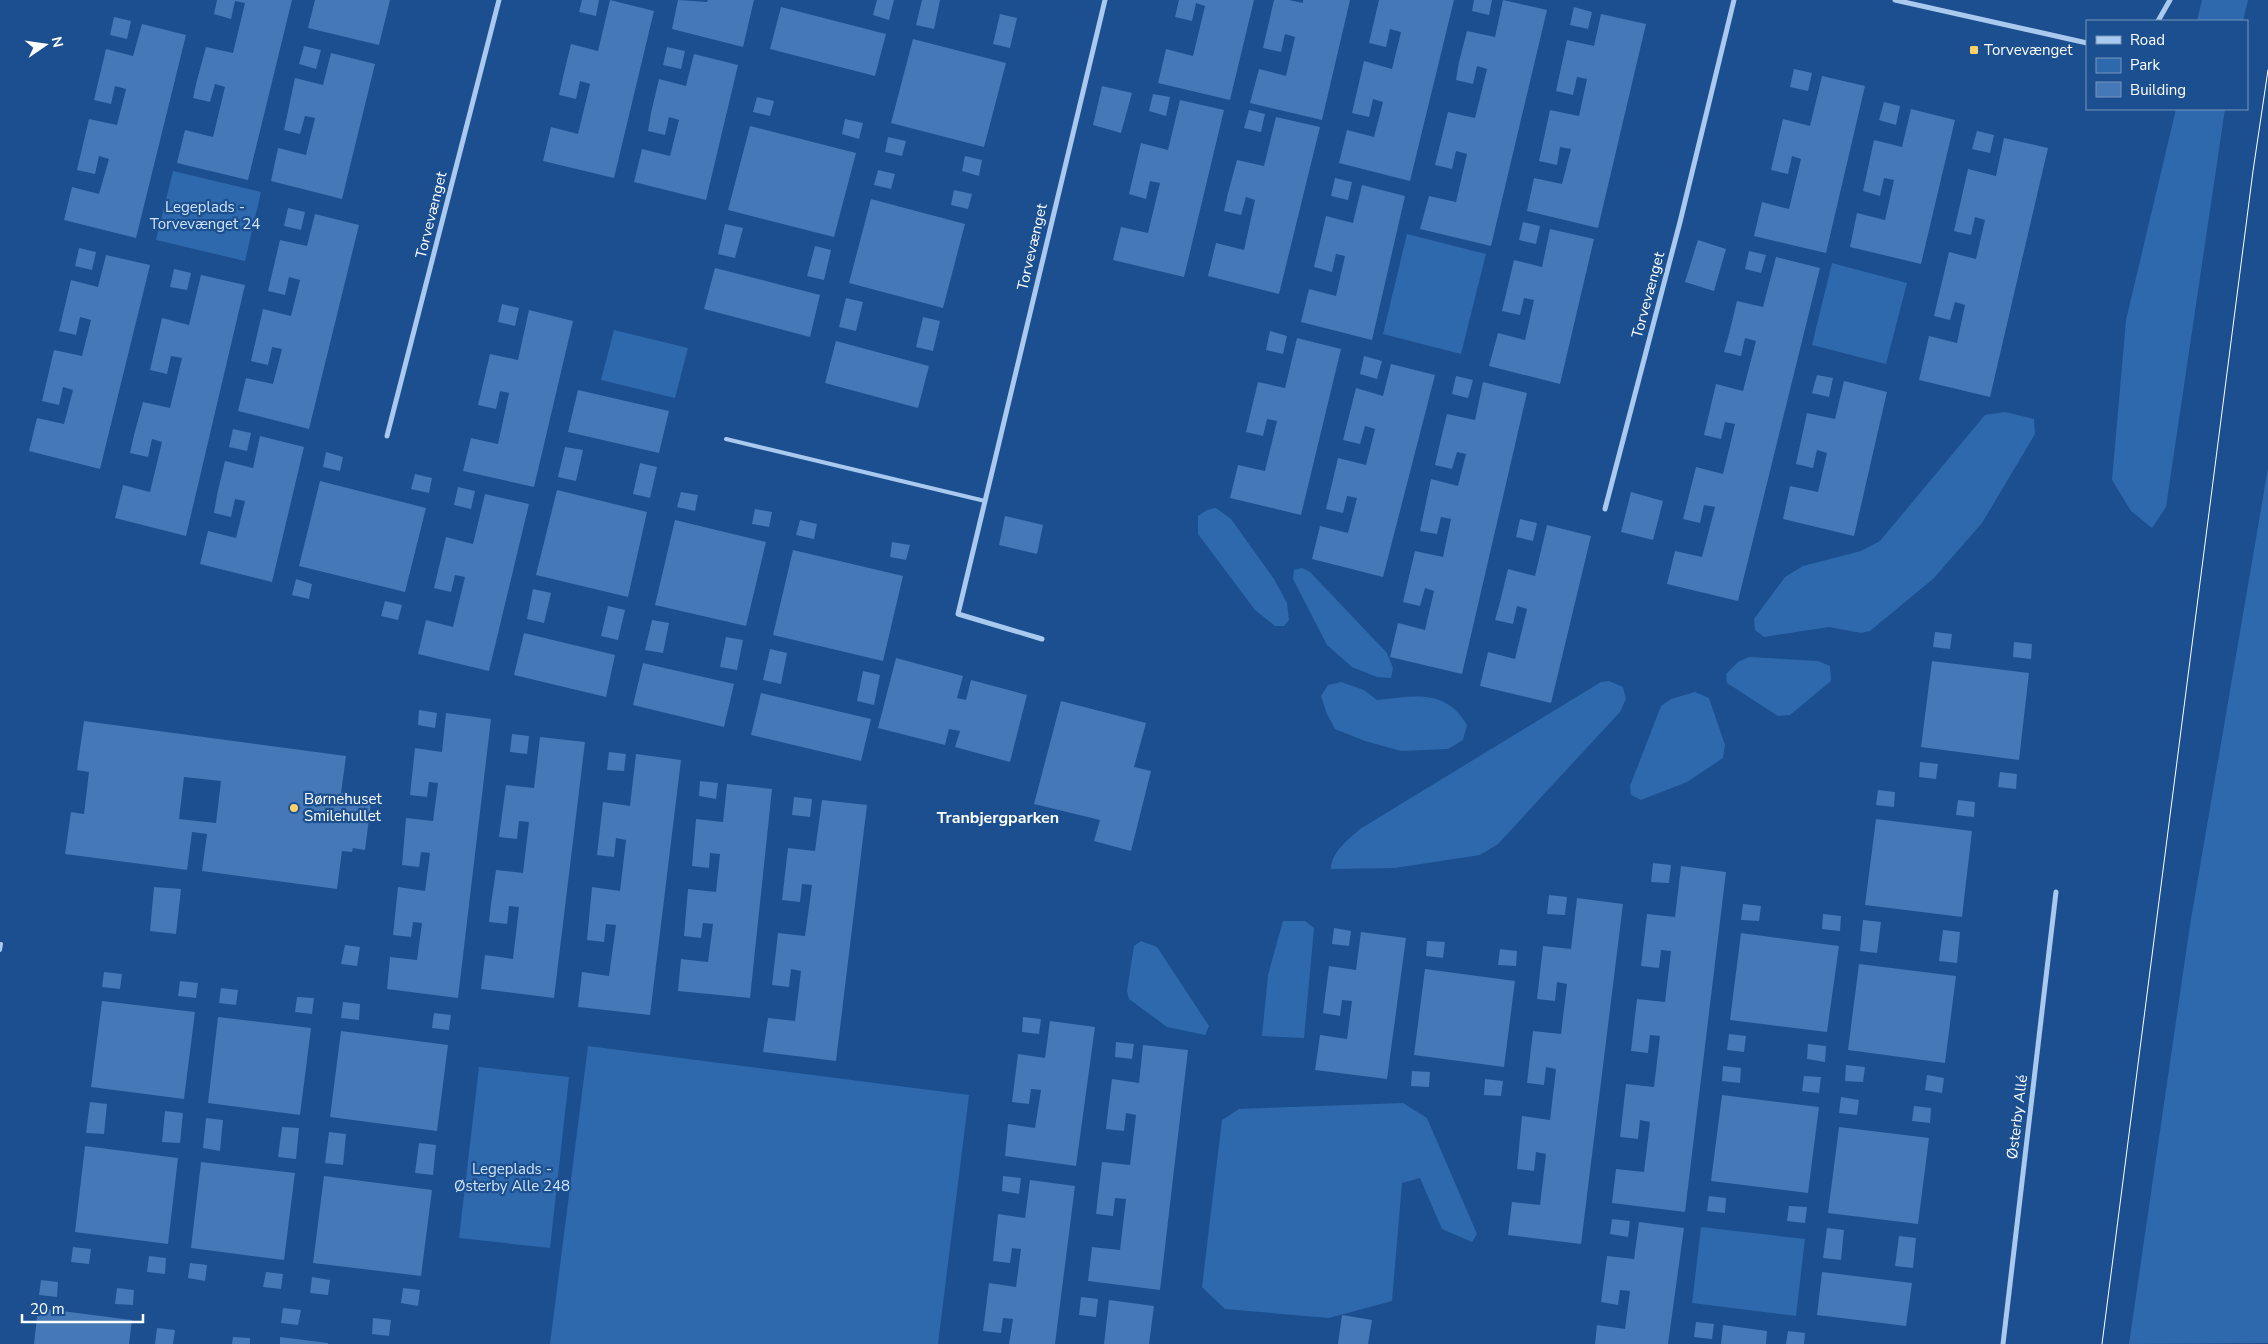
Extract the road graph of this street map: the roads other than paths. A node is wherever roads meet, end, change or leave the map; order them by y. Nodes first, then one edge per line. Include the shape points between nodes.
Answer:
1 (499, 0) edge
2 (1105, 0) edge
3 (1734, 0) edge
4 (1895, 0) edge
5 (2170, 0) edge
6 (2159, 20) edge
7 (2086, 43) edge
8 (387, 436) dead end
9 (726, 439) dead end
10 (984, 501) junction
11 (1604, 509) dead end
12 (1042, 639) dead end
13 (2056, 892) dead end
14 (1, 944) edge
15 (0, 950) edge
16 (2003, 1344) edge

1 - 8 street, Torvevænget
2 - 10 street, Torvevænget
3 - 11 street, Torvevænget via 1680,222
4 - 7 street
5 - 6 street
9 - 10 lane
10 - 12 street, Torvevænget via 958,614
13 - 16 street, Østerby Allé
14 - 15 lane

